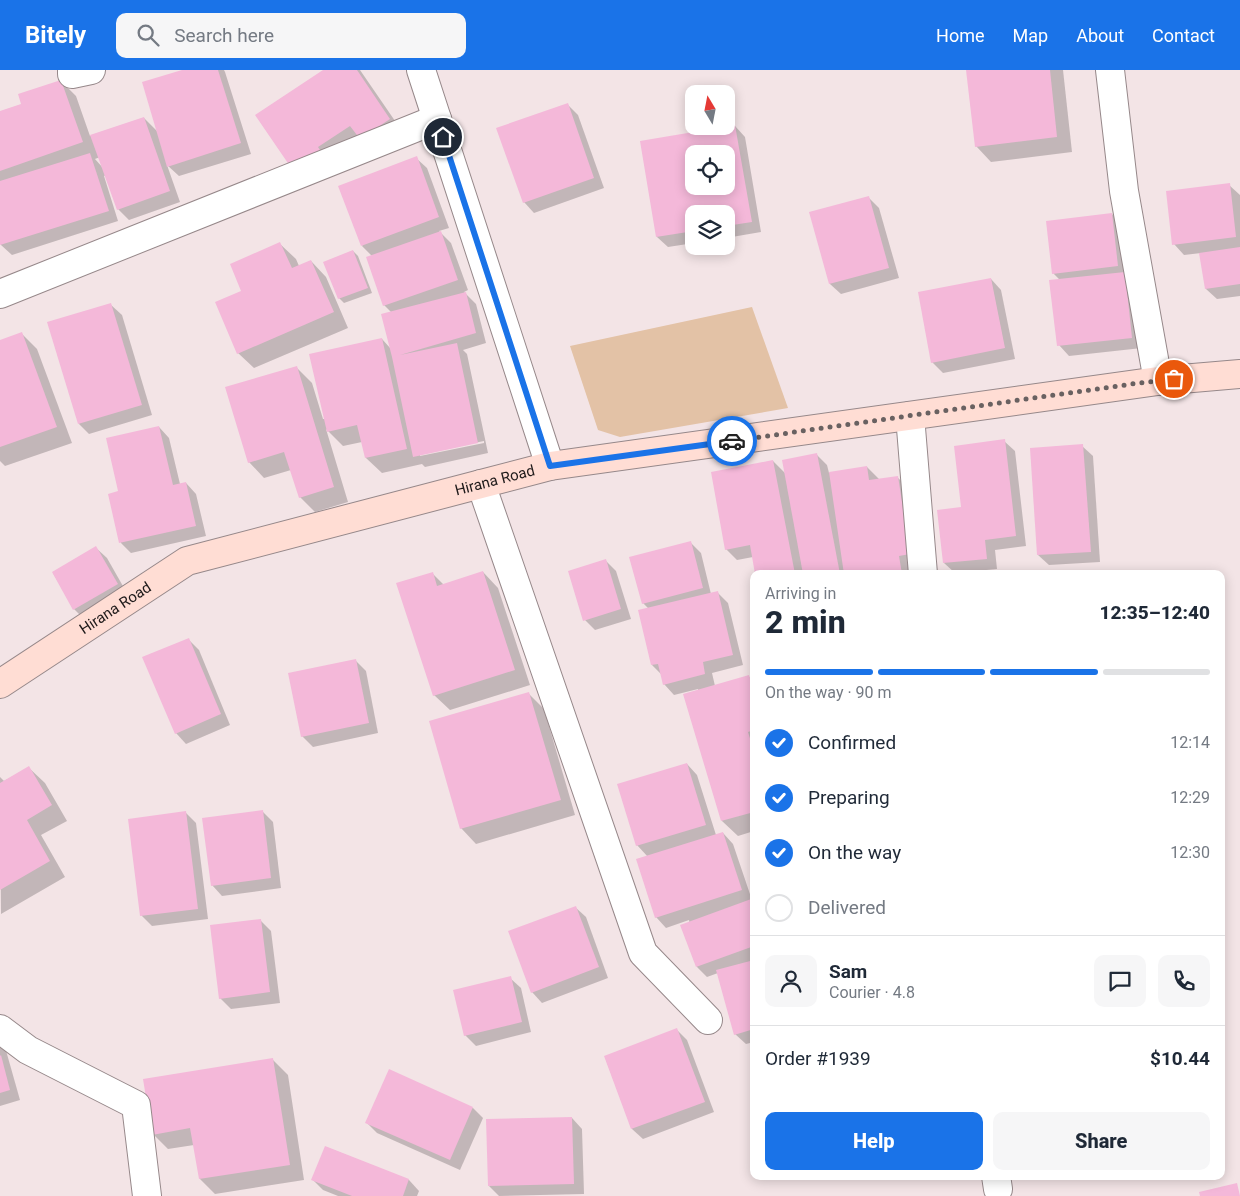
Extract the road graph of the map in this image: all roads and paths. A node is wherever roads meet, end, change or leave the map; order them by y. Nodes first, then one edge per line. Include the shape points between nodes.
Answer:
1 (72, 70) edge
2 (91, 70) edge
3 (421, 70) edge
4 (1110, 70) edge
5 (437, 119) junction
6 (0, 294) edge
7 (1240, 374) edge
8 (1158, 381) junction
9 (910, 416) junction
10 (550, 466) junction
11 (481, 484) junction
12 (923, 570) edge
13 (0, 684) edge
14 (708, 1020) dead end
15 (0, 1029) edge
16 (147, 1196) edge

1 - 2 street via 72,74
3 - 5 street
4 - 8 street via 1124,191
5 - 6 street
5 - 10 street
7 - 8 street, Hirana Road
8 - 9 street, Hirana Road
9 - 10 street, Hirana Road
9 - 12 street
10 - 11 street, Hirana Road
11 - 13 street, Hirana Road via 186,561
11 - 14 street via 643,953
15 - 16 street via 28,1050 136,1105

